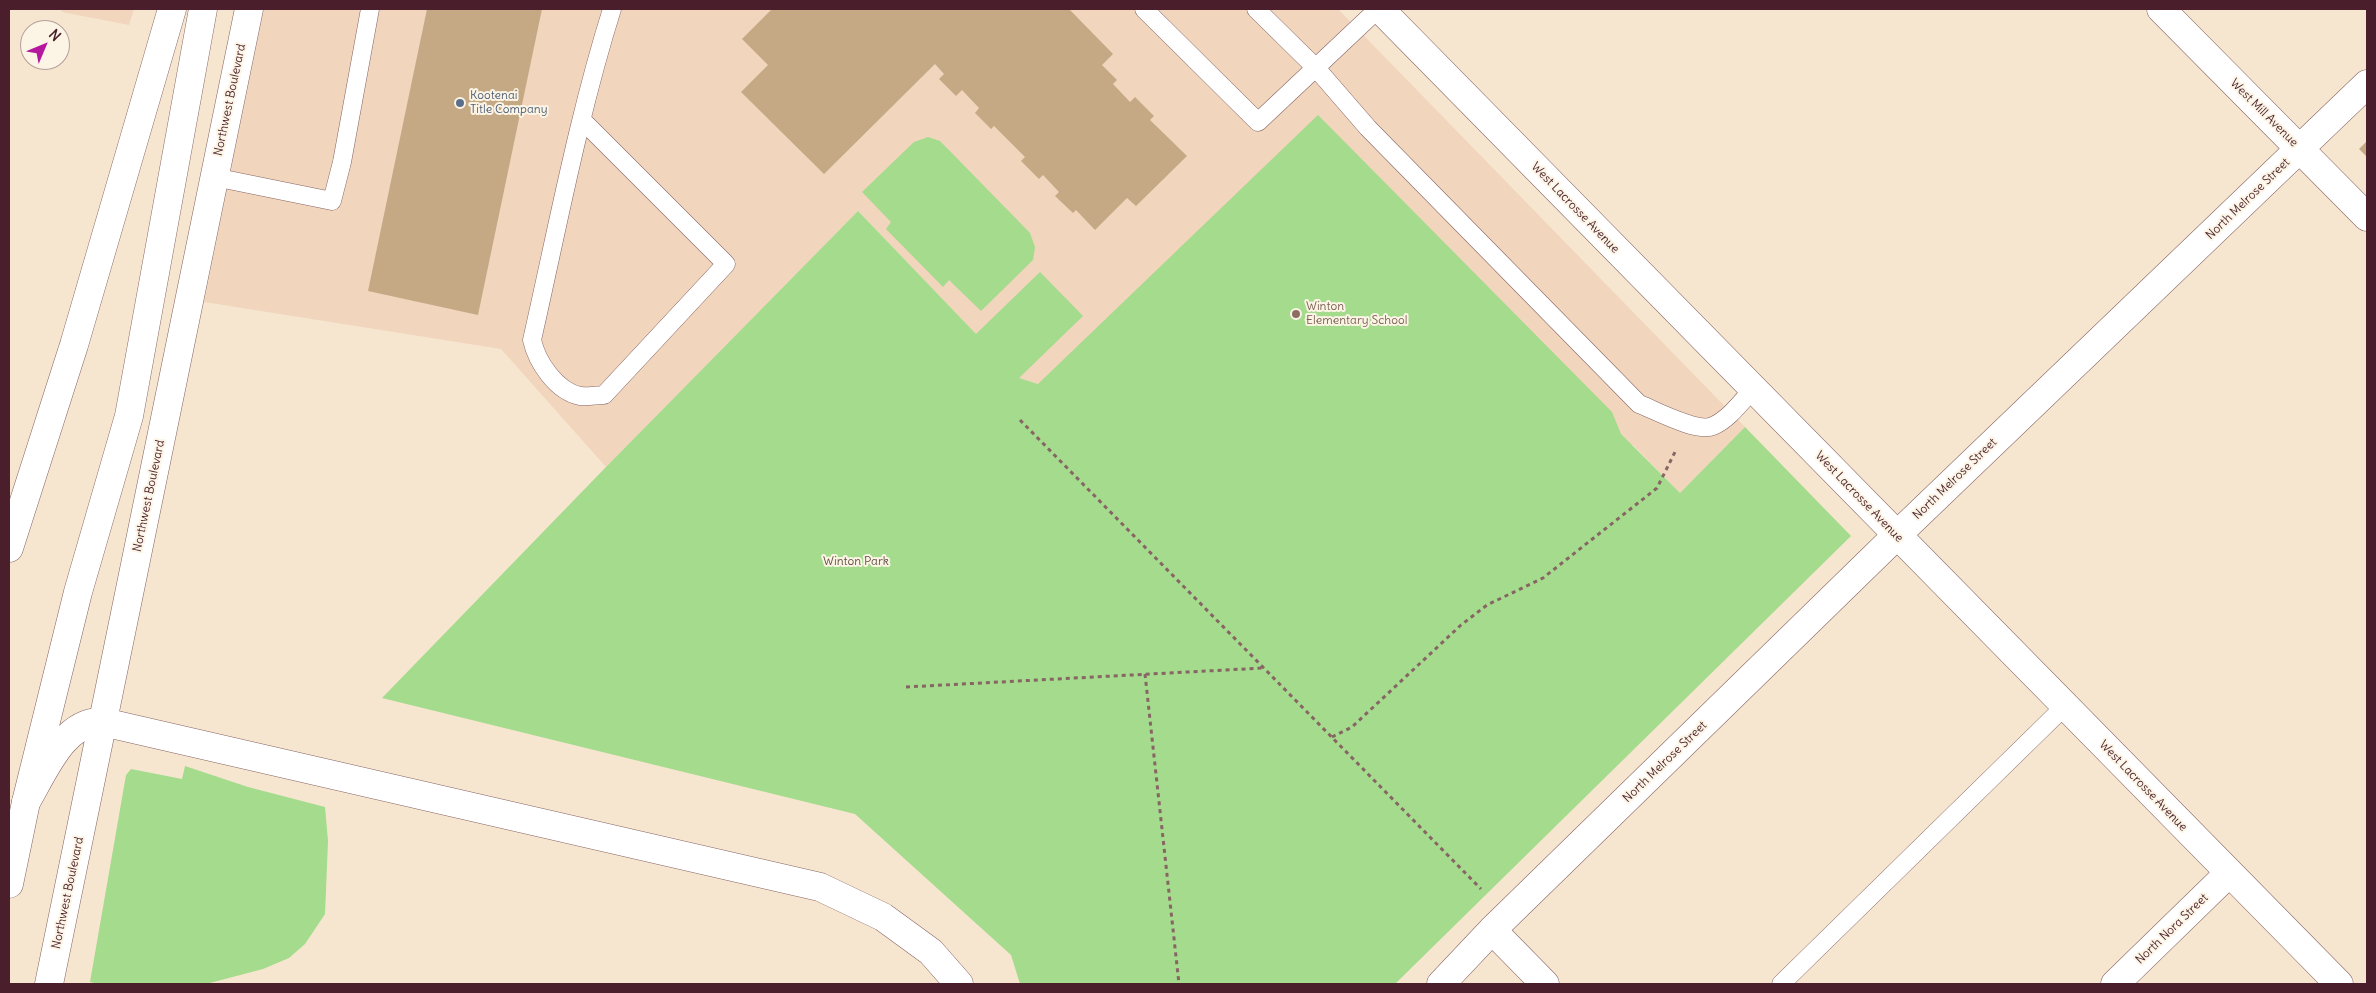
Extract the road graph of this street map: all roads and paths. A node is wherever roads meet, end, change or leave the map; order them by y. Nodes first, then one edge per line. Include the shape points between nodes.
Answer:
1 (172, 9) edge
2 (203, 9) edge
3 (248, 9) edge
4 (370, 9) edge
5 (612, 9) edge
6 (1144, 9) edge
7 (1256, 9) edge
8 (1379, 9) edge
9 (2161, 9) edge
10 (1316, 68) junction
11 (2367, 84) edge
12 (582, 120) junction
13 (2300, 149) junction
14 (214, 177) junction
15 (2367, 216) edge
16 (1753, 389) junction
17 (1020, 420) dead end
18 (1689, 424) junction
19 (1896, 536) junction
20 (9, 548) edge
21 (1264, 668) junction
22 (1145, 674) junction
23 (906, 687) dead end
24 (2065, 706) junction
25 (103, 722) junction
26 (1332, 737) junction
27 (26, 802) junction
28 (2228, 874) junction
29 (9, 884) edge
30 (1480, 889) dead end
31 (1492, 930) junction
32 (49, 984) edge
33 (959, 984) edge
34 (1179, 984) edge
35 (1440, 984) edge
36 (1545, 984) edge
37 (1781, 984) edge
38 (2115, 984) edge
39 (2339, 984) edge

1 - 20 main road via 74,345
2 - 27 main road via 129,416 78,592
3 - 14 main road, Northwest Boulevard
4 - 14 lane via 332,201
5 - 12 lane
6 - 10 lane via 1258,122
7 - 10 lane
8 - 10 lane
8 - 16 main road, West Lacrosse Avenue
9 - 13 main road, West Mill Avenue
10 - 18 lane via 1368,128 1639,404
11 - 13 main road, North Melrose Street
12 - 12 lane via 532,340 536,355 564,388 580,396 604,395 726,264
13 - 15 main road, West Mill Avenue
13 - 19 main road, North Melrose Street
14 - 25 main road, Northwest Boulevard
16 - 18 lane via 1724,419 1711,427
16 - 19 main road, West Lacrosse Avenue
17 - 21 path
18 - 26 path via 1657,488 1543,578 1487,604 1376,707 1352,727
19 - 24 main road, West Lacrosse Avenue
19 - 31 main road, North Melrose Street
21 - 22 path
21 - 26 path
22 - 23 path
22 - 34 path
24 - 28 main road, West Lacrosse Avenue
24 - 37 lane
25 - 27 main road via 85,723 66,738
25 - 32 main road, Northwest Boulevard
25 - 33 main road via 813,885 884,917 931,952
26 - 30 path
27 - 29 main road
28 - 38 main road, North Nora Street
28 - 39 main road, West Lacrosse Avenue
31 - 35 main road, North Melrose Street
31 - 36 main road

